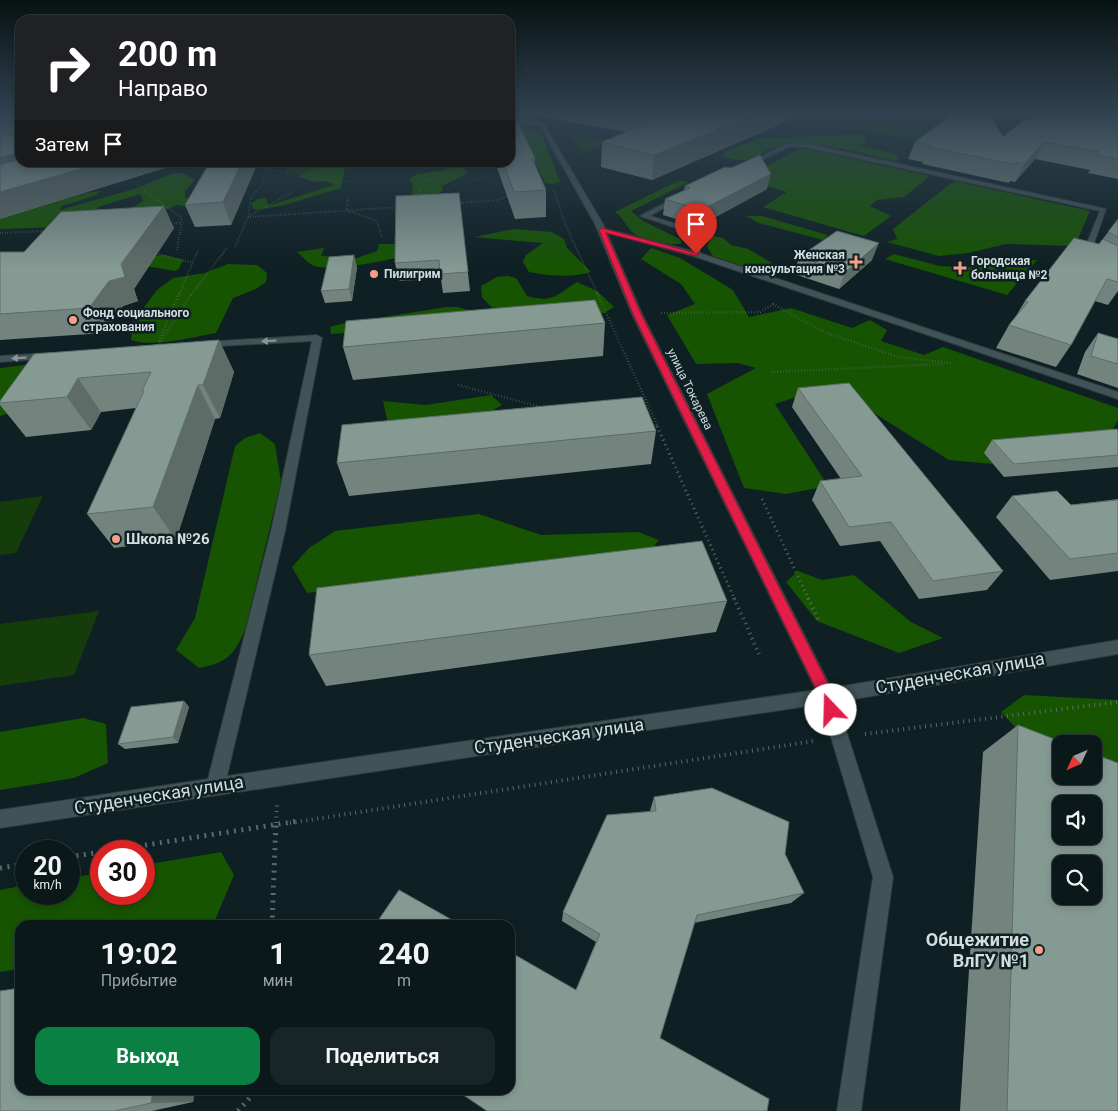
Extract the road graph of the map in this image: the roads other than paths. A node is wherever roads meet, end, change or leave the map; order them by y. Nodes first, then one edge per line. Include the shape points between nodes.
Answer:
1 (564, 164) edge
2 (749, 164) edge
3 (891, 164) edge
4 (741, 168) edge
5 (692, 192) edge
6 (602, 230) junction
7 (696, 254) junction
8 (1118, 272) edge
9 (193, 346) edge
10 (65, 355) edge
11 (0, 359) edge
12 (1118, 396) edge
13 (1118, 647) edge
14 (827, 696) junction
15 (214, 787) junction
16 (0, 820) edge
17 (849, 1111) edge

1 - 6 street, улица Токарева
2 - 4 street
3 - 8 street via 1104,210 1087,253
5 - 7 street via 644,216 698,233
6 - 7 street
6 - 14 street, улица Токарева via 637,314
7 - 12 street
15 -> 9 street via 278,531 317,338
10 -> 11 street
13 - 14 street, Студенческая улица
14 - 15 street, Студенческая улица
14 - 17 street via 883,877
15 - 16 street, Студенческая улица

